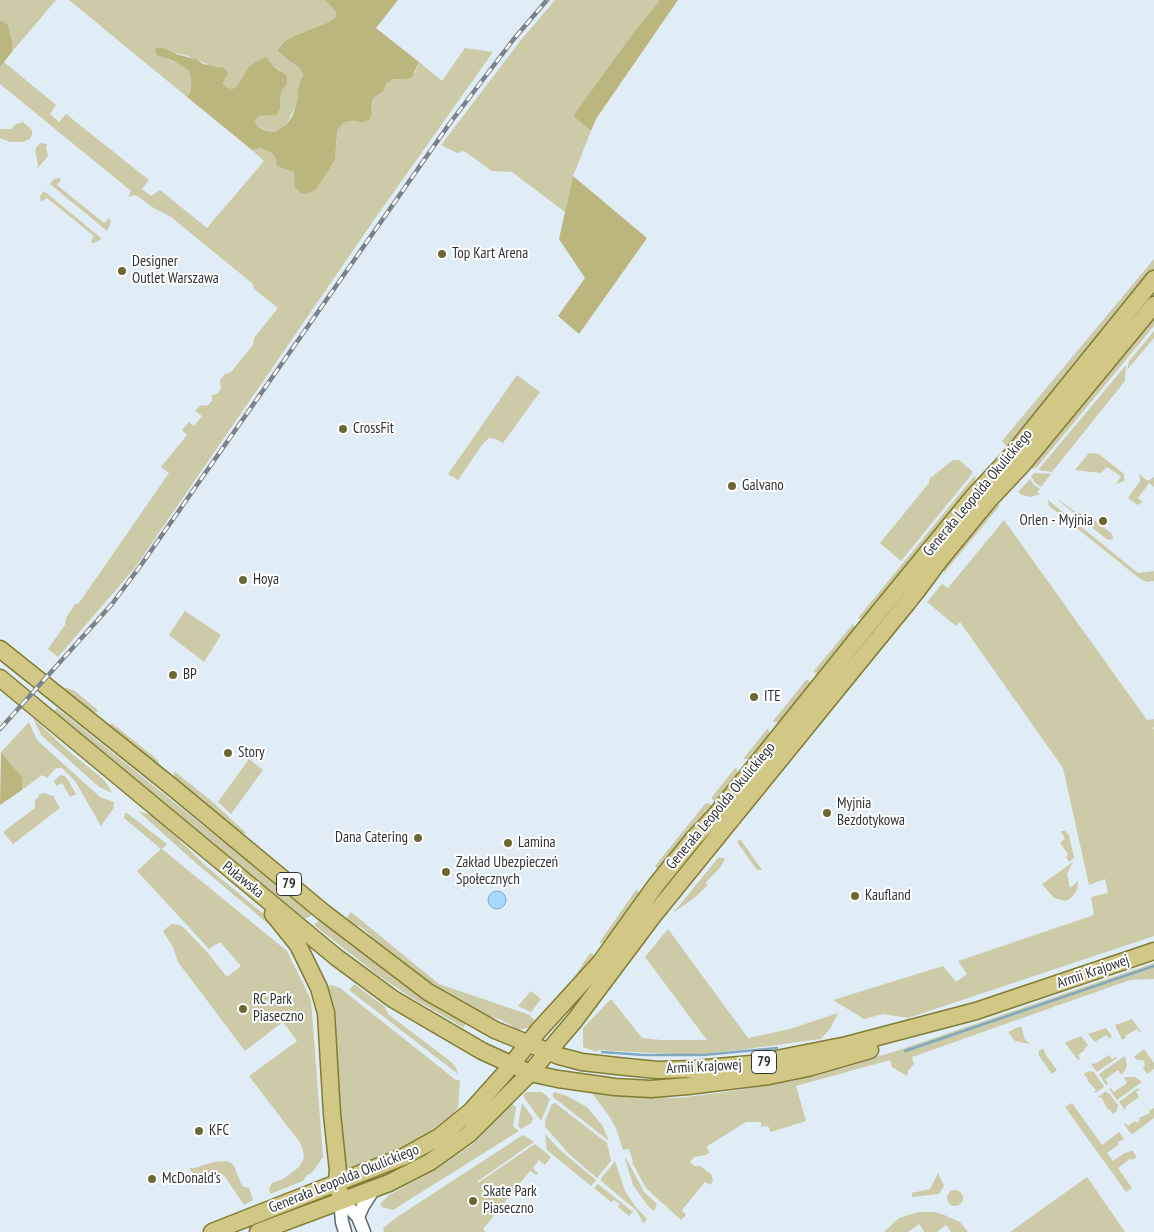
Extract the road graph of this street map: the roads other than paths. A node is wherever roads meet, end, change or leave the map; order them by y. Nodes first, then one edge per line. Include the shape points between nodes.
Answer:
1 (1154, 279) edge
2 (1154, 306) edge
3 (0, 649) edge
4 (0, 678) edge
5 (253, 888) junction
6 (1154, 951) edge
7 (976, 1011) junction
8 (528, 1045) junction
9 (548, 1053) junction
10 (512, 1064) junction
11 (530, 1073) junction
12 (558, 1079) joint
13 (364, 1174) junction
14 (336, 1184) junction
15 (374, 1189) junction
16 (342, 1200) junction
17 (319, 1209) junction
18 (358, 1217) junction
19 (344, 1227) edge
20 (212, 1232) edge
21 (258, 1232) edge
22 (364, 1232) edge

1 - 8 main road, Generała Leopolda Okulickiego via 668,870 600,963
2 - 9 main road, Generała Leopolda Okulickiego via 939,561 653,916
3 - 8 main road, Puławska / 79 via 389,963 452,1006
4 - 5 main road, Puławska / 79
5 - 10 main road, Puławska / 79 via 336,957 393,999 482,1051
5 - 14 main road via 298,944 321,993 328,1023 338,1171
6 - 7 main road, Armii Krajowej / 79
7 - 9 main road, Armii Krajowej / 79 via 814,1053 722,1067 657,1070 582,1062
7 - 12 main road, Armii Krajowej / 79 via 869,1050 769,1076 651,1088
8 - 9 main road, Puławska / 79
8 - 10 main road, Generała Leopolda Okulickiego
9 - 11 main road, Generała Leopolda Okulickiego
10 - 11 main road, Puławska / 79
10 - 13 main road, Generała Leopolda Okulickiego via 471,1111 439,1137
11 - 12 main road, Puławska / 79
11 - 15 main road, Generała Leopolda Okulickiego via 470,1134 411,1173
13 - 14 main road, Generała Leopolda Okulickiego
13 - 16 main road
14 - 16 main road
14 - 20 main road, Generała Leopolda Okulickiego
15 - 16 main road, Generała Leopolda Okulickiego
15 - 18 street
16 - 17 main road, Generała Leopolda Okulickiego
16 - 18 street
16 - 19 street
17 - 19 street via 328,1212
17 - 21 main road, Generała Leopolda Okulickiego
18 - 22 street

